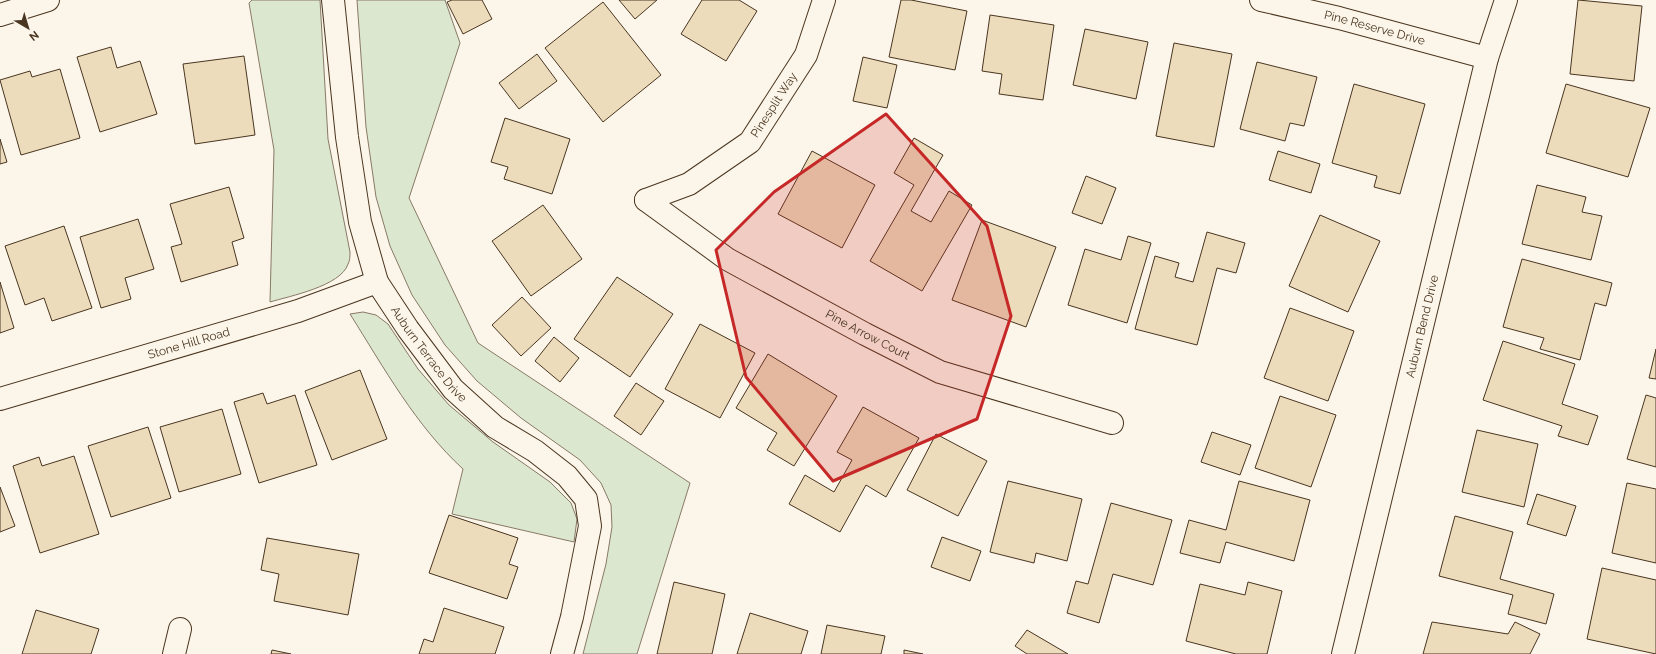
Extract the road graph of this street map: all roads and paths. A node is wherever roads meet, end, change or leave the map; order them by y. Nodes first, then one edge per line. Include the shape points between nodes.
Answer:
1 (48, 0) edge
2 (334, 0) edge
3 (824, 0) edge
4 (1261, 0) edge
5 (1506, 0) edge
6 (0, 15) edge
7 (1487, 58) junction
8 (646, 200) joint
9 (377, 282) junction
10 (0, 399) edge
11 (1112, 422) dead end
12 (180, 629) dead end
13 (174, 654) edge
14 (562, 654) edge
15 (1343, 654) edge

1 - 6 street
2 - 9 street, Auburn Terrace Drive via 346,137 360,222
3 - 8 street, Pinesplit Way via 806,54 750,142 689,184
4 - 7 street, Pine Reserve Drive
5 - 7 street, Auburn Bend Drive
7 - 15 street, Auburn Bend Drive
8 - 11 street, Pine Arrow Court via 727,259 940,372
9 - 10 street, Stone Hill Road via 298,311
9 - 14 street, Auburn Terrace Drive via 453,389 496,427 535,451 567,476 586,499 590,526 572,618
12 - 13 street

